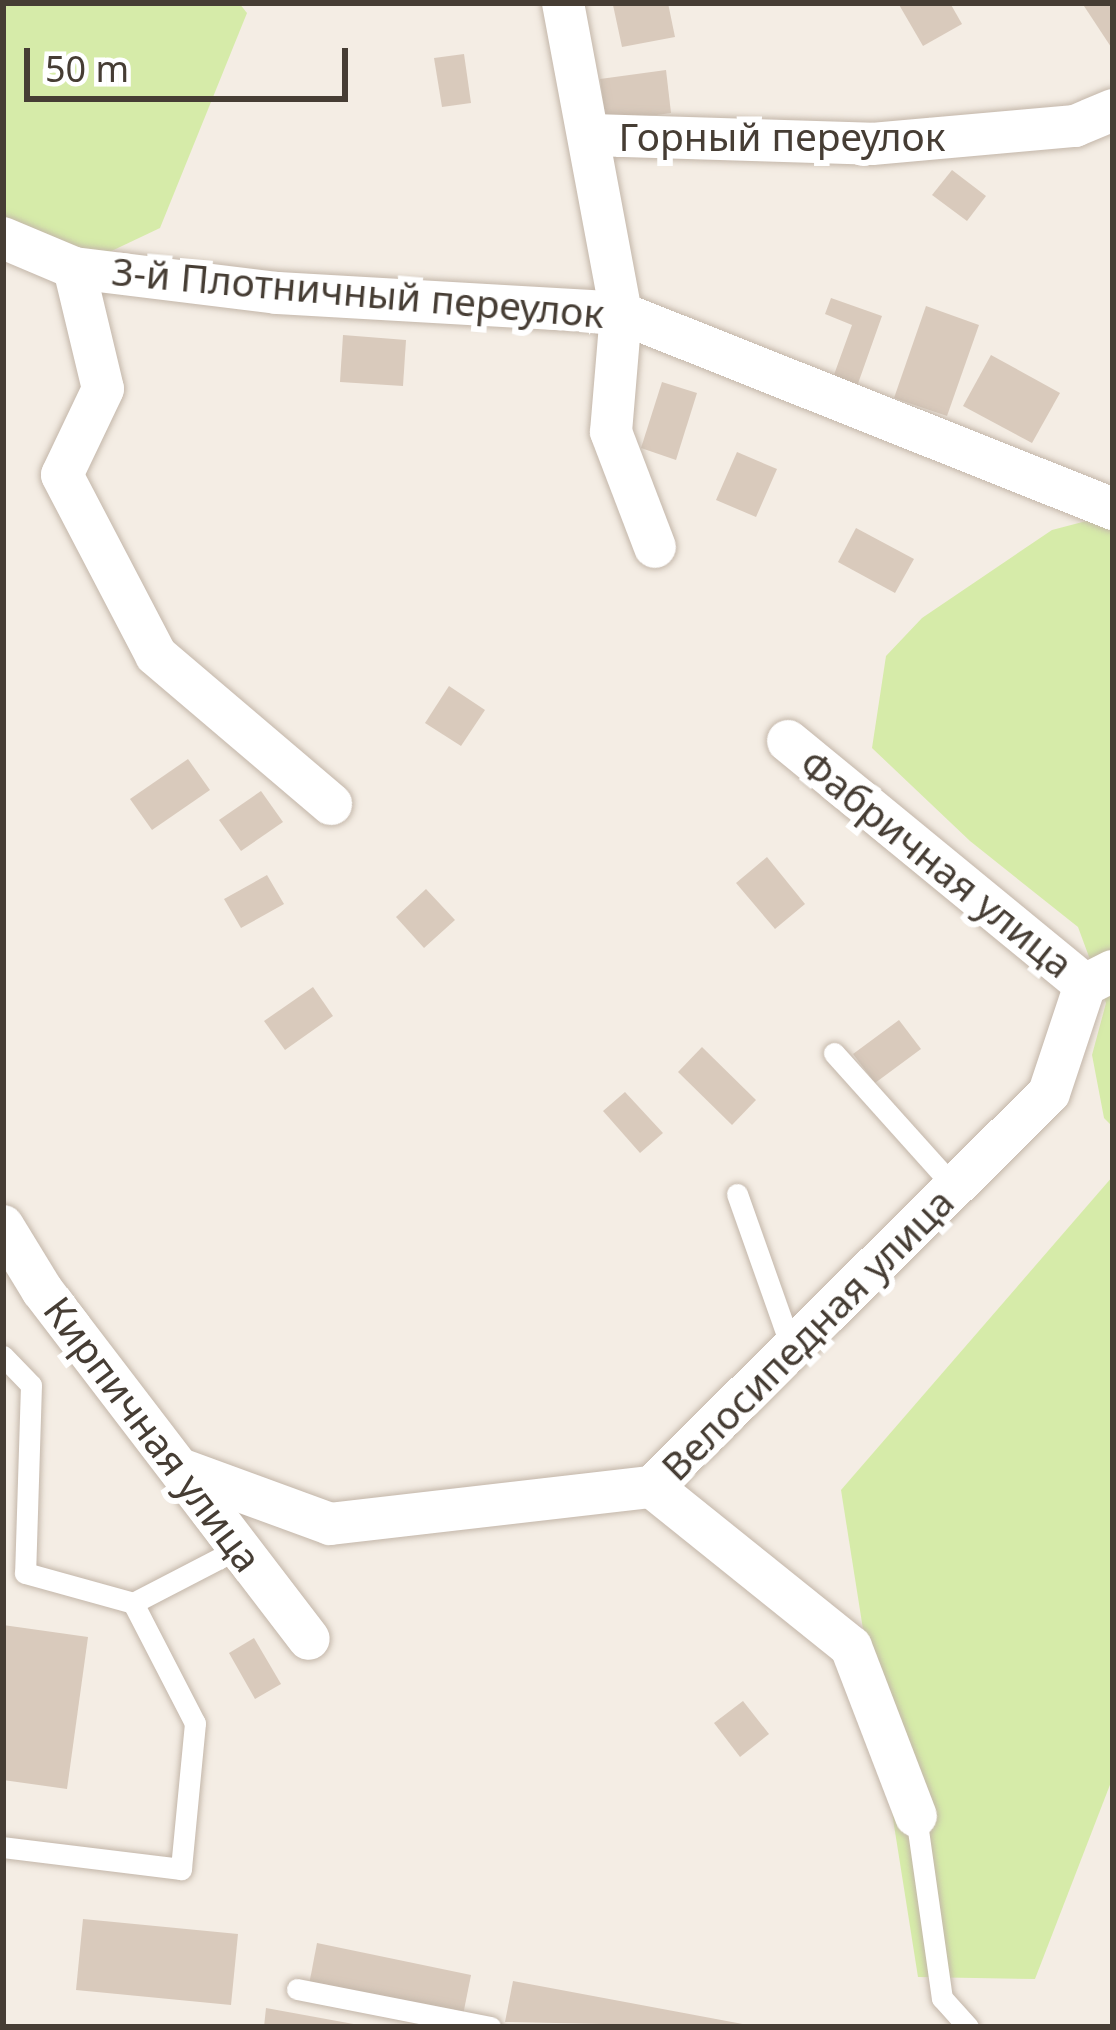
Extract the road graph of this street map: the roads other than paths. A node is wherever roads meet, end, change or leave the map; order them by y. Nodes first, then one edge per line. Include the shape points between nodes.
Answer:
1 (563, 3) edge
2 (1113, 110) edge
3 (592, 135) junction
4 (3, 238) edge
5 (74, 268) junction
6 (621, 313) junction
7 (1113, 509) edge
8 (655, 548) dead end
9 (788, 741) dead end
10 (331, 804) dead end
11 (1099, 978) edge
12 (834, 1053) dead end
13 (955, 1188) junction
14 (737, 1194) dead end
15 (3, 1226) edge
16 (792, 1348) junction
17 (3, 1357) edge
18 (180, 1469) junction
19 (652, 1487) junction
20 (239, 1548) junction
21 (133, 1603) junction
22 (309, 1639) dead end
23 (916, 1816) joint
24 (3, 1847) edge
25 (297, 1989) dead end
26 (490, 2027) edge
27 (968, 2027) edge

1 - 3 street
2 - 3 street, Горный переулок via 1076,126 872,144
3 - 6 street
4 - 5 street, 3-й Плотничный переулок
5 - 6 street, 3-й Плотничный переулок via 277,293
5 - 10 street via 103,389 62,475 156,655
6 - 7 street, 3-й Плотничный переулок
6 - 8 street via 610,432
9 - 11 street, Фабричная улица
11 - 13 street, Велосипедная улица via 1049,1093
12 - 13 lane
13 - 16 street, Велосипедная улица
14 - 16 lane
15 - 18 street, Кирпичная улица via 42,1290
16 - 19 street, Велосипедная улица
17 - 21 lane via 31,1385 25,1573
18 - 19 street, Велосипедная улица via 330,1524
18 - 20 street, Кирпичная улица
19 - 23 street via 851,1647
20 - 21 lane
20 - 22 street, Кирпичная улица
21 - 24 lane via 195,1724 181,1869
23 - 27 lane via 942,1998
25 - 26 lane

